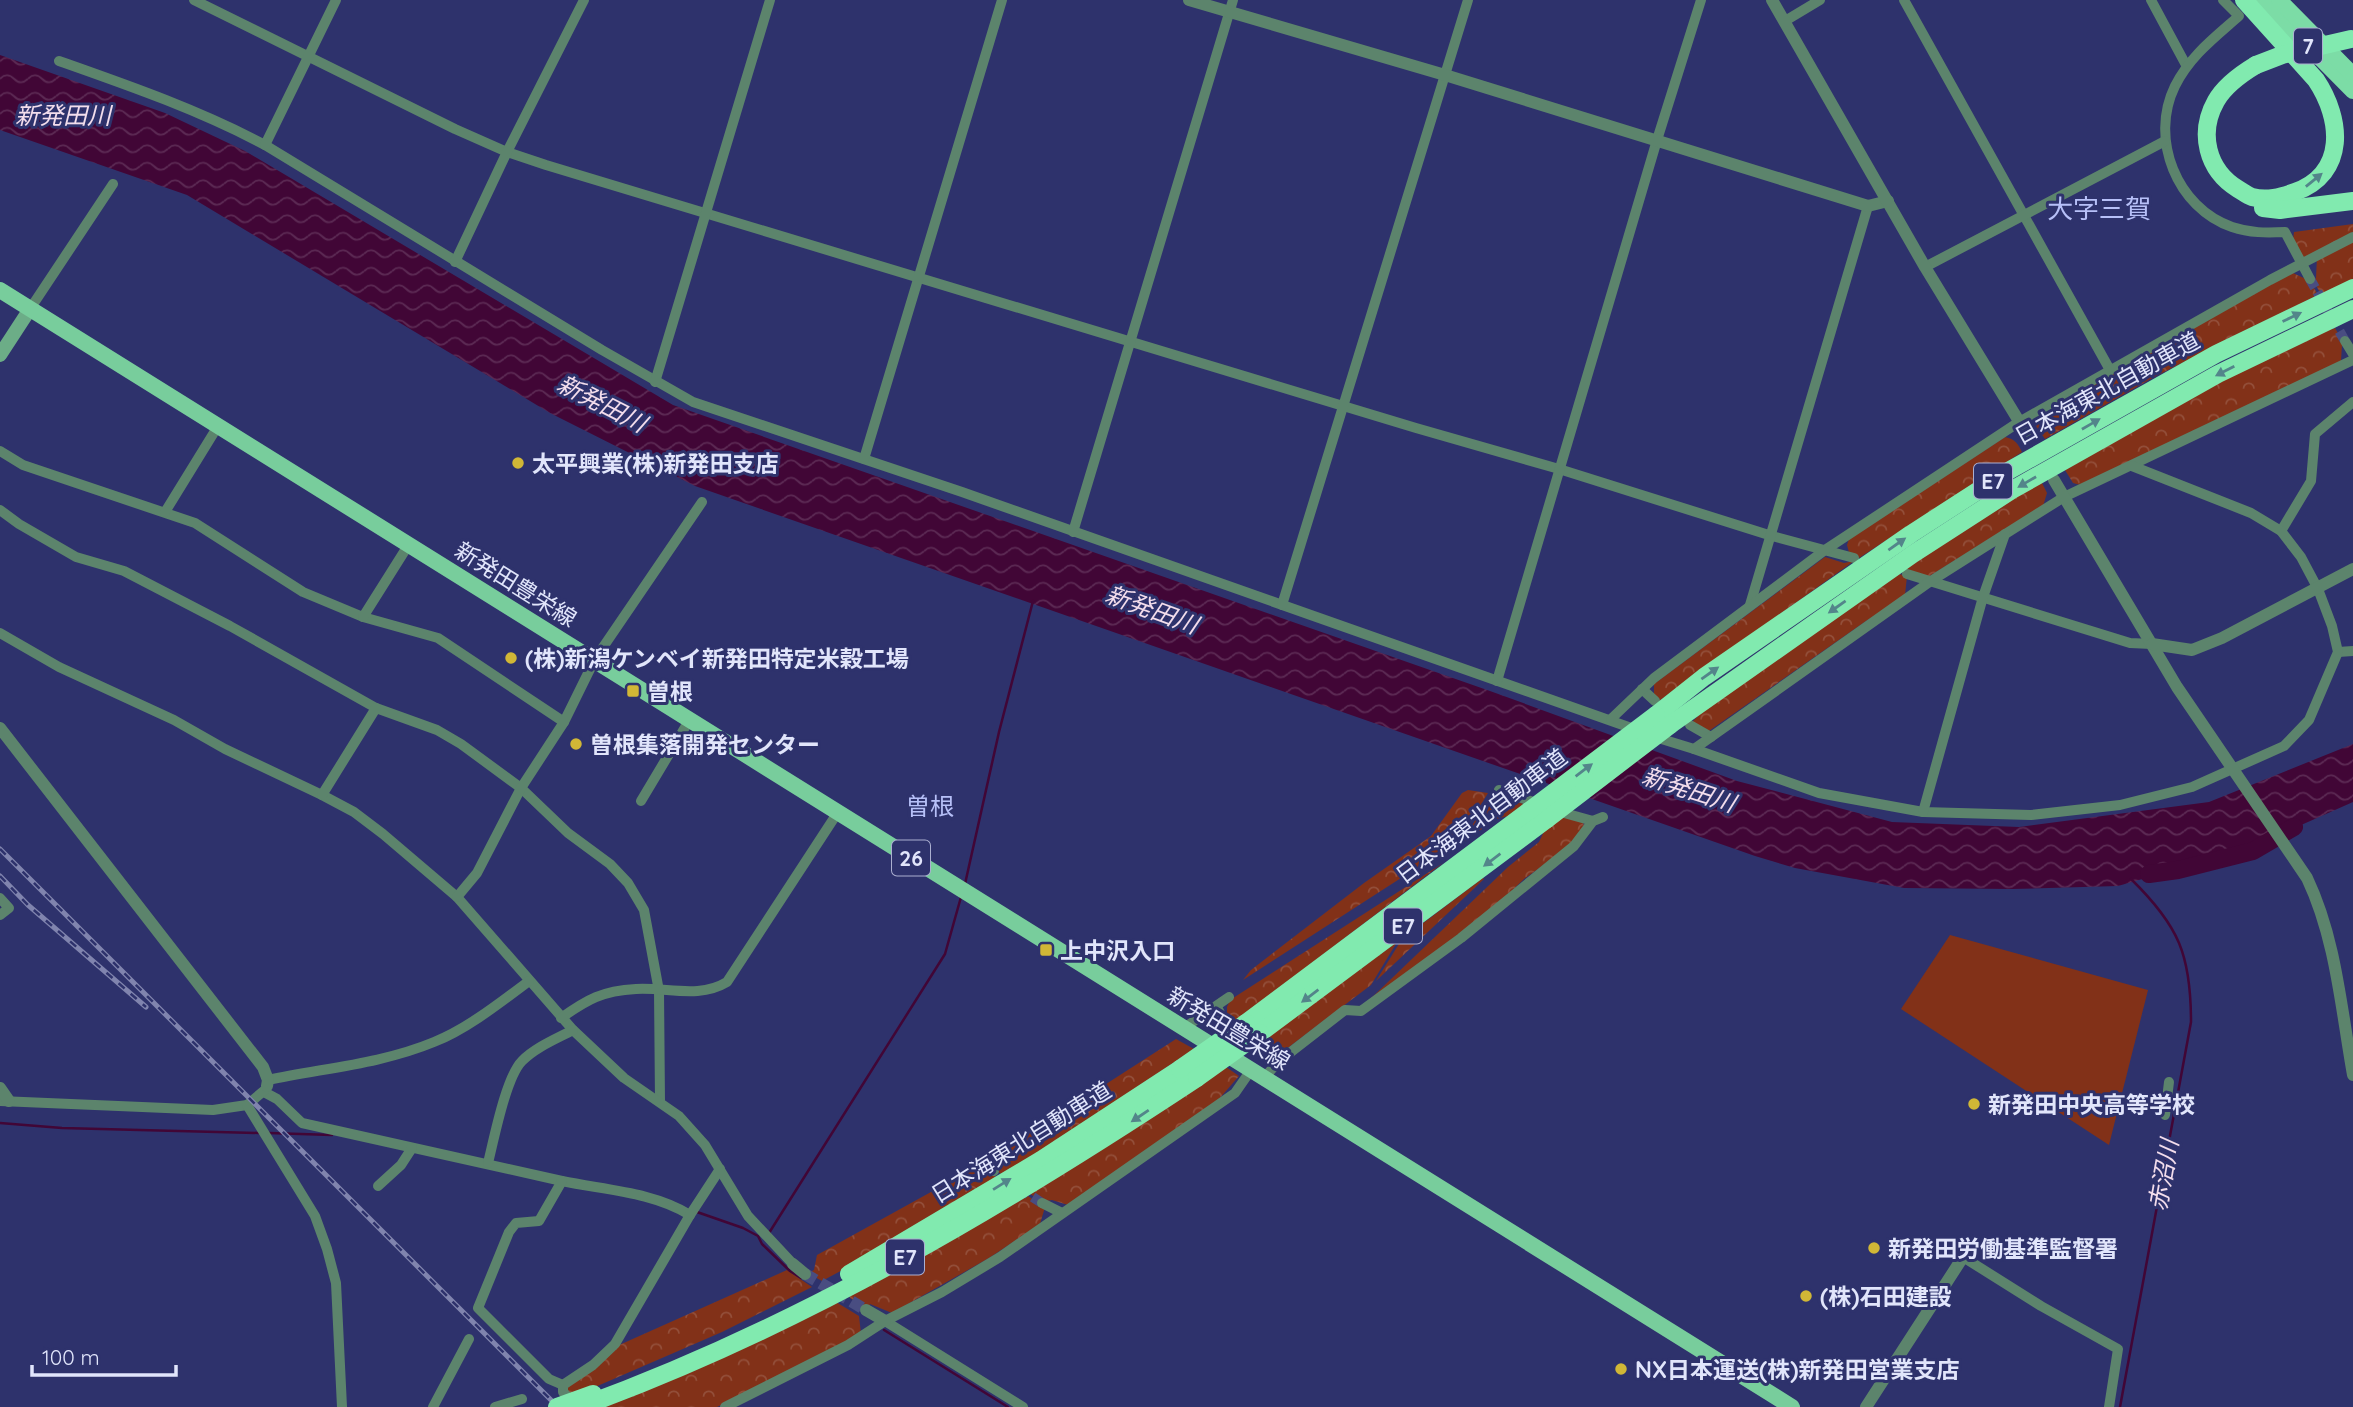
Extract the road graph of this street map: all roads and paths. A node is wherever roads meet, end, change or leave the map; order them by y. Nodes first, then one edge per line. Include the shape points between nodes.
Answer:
1 (194, 0) edge
2 (336, 0) edge
3 (584, 0) edge
4 (770, 0) edge
5 (1002, 0) edge
6 (1189, 0) edge
7 (1468, 0) edge
8 (1701, 0) edge
9 (1772, 0) edge
10 (1820, 0) edge
11 (1904, 0) edge
12 (2151, 0) edge
13 (2223, 0) edge
14 (2245, 0) edge
15 (2263, 0) edge
16 (2279, 0) edge
17 (1231, 6) edge
18 (1785, 21) junction
19 (2350, 35) edge
20 (308, 56) junction
21 (60, 61) dead end
22 (2254, 62) junction
23 (2186, 65) junction
24 (1445, 75) junction
25 (2353, 75) edge
26 (2353, 91) edge
27 (1657, 140) junction
28 (2165, 141) junction
29 (265, 145) junction
30 (507, 152) junction
31 (113, 184) dead end
32 (1888, 201) junction
33 (2353, 201) edge
34 (1868, 206) junction
35 (704, 214) junction
36 (2023, 215) junction
37 (2353, 237) edge
38 (455, 262) junction
39 (2302, 263) junction
40 (1925, 267) junction
41 (918, 278) junction
42 (2310, 279) tunnel mouth
43 (2353, 288) edge
44 (0, 290) edge
45 (30, 309) junction
46 (2353, 309) edge
47 (1130, 341) junction
48 (2345, 341) tunnel mouth
49 (0, 355) edge
50 (2353, 357) edge
51 (2110, 370) junction
52 (655, 382) junction
53 (2353, 402) edge
54 (1344, 406) junction
55 (2019, 422) junction
56 (218, 426) junction
57 (2028, 436) dead end
58 (0, 451) edge
59 (864, 459) junction
60 (2132, 466) junction
61 (1559, 469) junction
62 (2054, 480) dead end
63 (2064, 497) junction
64 (702, 502) dead end
65 (0, 510) edge
66 (165, 512) junction
67 (2281, 531) junction
68 (1073, 532) junction
69 (2005, 534) junction
70 (1772, 536) junction
71 (408, 544) junction
72 (1825, 550) junction
73 (1854, 558) dead end
74 (2353, 569) edge
75 (1907, 574) dead end
76 (1931, 581) junction
77 (2318, 589) junction
78 (1983, 597) junction
79 (1282, 605) junction
80 (1750, 606) junction
81 (363, 617) junction
82 (0, 633) edge
83 (2152, 644) junction
84 (2353, 651) edge
85 (2338, 652) junction
86 (595, 659) junction
87 (1497, 681) junction
88 (1642, 689) junction
89 (376, 708) junction
90 (1660, 713) junction
91 (690, 719) junction
92 (1611, 719) junction
93 (564, 722) junction
94 (1690, 725) dead end
95 (0, 728) edge
96 (1711, 737) junction
97 (1694, 749) junction
98 (2235, 773) junction
99 (521, 788) junction
100 (1499, 790) dead end
101 (322, 795) junction
102 (641, 801) dead end
103 (1923, 812) junction
104 (838, 813) junction
105 (457, 897) junction
106 (0, 898) edge
107 (0, 915) edge
108 (529, 981) junction
109 (659, 991) junction
110 (1229, 997) dead end
111 (1217, 1007) junction
112 (561, 1018) junction
113 (1184, 1028) junction
114 (1253, 1028) junction
115 (573, 1030) junction
116 (1278, 1062) junction
117 (1258, 1073) junction
118 (2353, 1075) edge
119 (2169, 1082) dead end
120 (266, 1086) junction
121 (0, 1088) edge
122 (5, 1101) edge
123 (660, 1101) junction
124 (247, 1105) junction
125 (2165, 1115) dead end
126 (412, 1148) junction
127 (981, 1162) dead end
128 (488, 1163) junction
129 (720, 1169) junction
130 (994, 1171) dead end
131 (562, 1181) junction
132 (378, 1186) dead end
133 (1042, 1203) tunnel mouth
134 (1062, 1213) junction
135 (690, 1215) junction
136 (1963, 1257) joint
137 (793, 1264) joint
138 (805, 1274) tunnel mouth
139 (866, 1310) tunnel mouth
140 (885, 1321) junction
141 (469, 1339) dead end
142 (563, 1385) junction
143 (522, 1399) dead end
144 (586, 1402) edge
145 (342, 1407) edge
146 (433, 1407) edge
147 (495, 1407) edge
148 (557, 1407) edge
149 (725, 1407) edge
150 (1023, 1407) edge
151 (1792, 1407) edge
152 (1866, 1407) edge
153 (2109, 1407) edge

1 - 20 street
2 - 20 street
3 - 30 street
4 - 35 street
5 - 41 street
6 - 17 street
7 - 24 street
8 - 27 street
9 - 18 street
10 - 18 street
11 - 36 street
12 - 23 street
13 - 23 street via 2239,16
22 -> 14 highway via 2217,99 2207,122 2206,140 2213,165 2227,182 2251,197 2278,198 2304,189 2323,173 2335,148 2334,121 2316,80
15 - 26 highway, 7
16 - 25 highway, 7
17 - 24 street
17 - 47 street
18 - 32 street
19 - 22 highway, bridge
20 - 29 street
20 - 30 street
21 - 29 street via 158,95
22 - 33 highway via 2231,72 2210,94 2199,119 2196,140 2203,166 2220,191 2247,207 2280,210
23 - 28 street via 2173,89
24 - 27 street
24 - 54 street
27 - 34 street
27 - 61 street
28 - 36 street
28 - 39 street via 2171,166 2185,192 2204,213 2256,233 2285,232
29 - 38 street
30 - 35 street
30 - 38 street
31 - 45 street
32 - 34 street
32 - 40 street
34 - 70 street
35 - 41 street
35 - 52 street
36 - 40 street
36 - 51 street
37 - 39 street
38 - 52 street
39 - 42 street
39 - 51 street
40 - 55 street
41 - 47 street
41 - 59 street
90 -> 43 highway, 日本海東北自動車道 / E7 via 1704,677 2010,470 2216,354
44 - 45 main road, 新発田豊栄線 / 26
45 - 49 main road
45 - 56 main road, 新発田豊栄線 / 26
46 -> 90 highway, 日本海東北自動車道 / E7 via 2218,374 2012,490
47 - 54 street
47 - 68 street
48 - 50 street
50 - 60 street
51 - 55 street
52 - 59 street via 693,402
53 - 67 street via 2315,434 2312,481
54 - 61 street
54 - 79 street
55 - 57 street
55 - 72 street
56 - 66 street
56 - 71 main road, 新発田豊栄線 / 26
58 - 66 street via 23,465
59 - 68 street
60 - 63 street
60 - 67 street via 2251,513
61 - 70 street
61 - 87 street
62 - 63 street
63 - 69 street
63 - 83 street
64 - 86 street
65 - 89 street via 76,556 124,571
66 - 81 street via 195,523 303,592
67 - 77 street
68 - 79 street
69 - 76 street
69 - 78 street
70 - 72 street
70 - 80 street
71 - 81 street
71 - 86 main road, 新発田豊栄線 / 26
72 - 73 street
72 - 80 street
74 - 77 street
75 - 76 street
76 - 78 street
76 - 96 street
77 - 83 street via 2192,650
77 - 85 street
78 - 83 street via 2130,643
78 - 103 street
79 - 87 street
80 - 88 street
81 - 93 street via 438,638
82 - 101 street via 59,667
83 - 98 street
84 - 85 street
85 - 98 street via 2309,720 2284,746
86 - 91 main road, 新発田豊栄線 / 26
86 - 93 street
87 - 92 street
88 - 90 street
88 - 92 street
89 - 99 street via 438,730
89 - 101 street
114 -> 90 highway, 日本海東北自動車道 / E7, bridge
90 -> 114 highway, 日本海東北自動車道 / E7, bridge via 1547,819
91 - 102 street
91 - 104 main road, 新発田豊栄線 / 26
92 - 97 street
93 - 99 street
94 - 96 street
95 - 120 street via 263,1067
96 - 97 street
97 - 103 street via 1819,793
98 - 103 street via 2120,805 2031,815
98 - 118 street via 2302,870 2320,906
99 - 105 street via 477,873
99 - 109 street via 628,883 644,910
100 - 116 street via 1566,814 1598,819 1574,846 1461,938 1361,1011 1345,1010
101 - 105 street via 354,812
104 - 109 street via 727,982 709,991
104 - 113 main road, 新発田豊栄線 / 26
105 - 108 street
106 - 107 street via 9,908
108 - 112 street
108 - 120 street via 437,1041
109 - 112 street via 608,993 587,999
109 - 123 street
110 - 111 street
111 - 113 street
111 - 116 street via 1226,1025
112 - 115 street
113 - 117 main road, 新発田豊栄線 / 26
144 -> 114 highway, 日本海東北自動車道 / E7, bridge via 864,1266
114 -> 144 highway, 日本海東北自動車道 / E7, bridge via 1196,1078 1034,1182 871,1276 748,1338
115 - 123 street via 624,1078
115 - 128 street via 520,1062
116 - 117 street
117 - 134 street
117 - 151 main road, 新発田豊栄線 / 26
119 - 125 street
120 - 124 street
120 - 126 street via 302,1124
121 - 122 street
122 - 124 street via 213,1110
123 - 129 street via 705,1145
124 - 145 street via 315,1216 327,1249 336,1283
126 - 128 street
126 - 132 street
127 - 130 street
128 - 131 street
129 - 135 street
129 - 137 street via 748,1216
131 - 135 street via 645,1197
131 - 142 street via 539,1221 516,1223 509,1232 478,1308 549,1379
133 - 134 street
134 - 140 street via 1000,1257
135 - 142 street via 615,1344
136 - 152 street
136 - 153 street via 2118,1349
137 - 138 street
139 - 140 street
140 - 149 street via 848,1345
140 - 150 street
141 - 146 street
142 - 144 street via 565,1394
143 - 147 street
144 - 148 highway, 日本海東北自動車道 / E7, bridge

